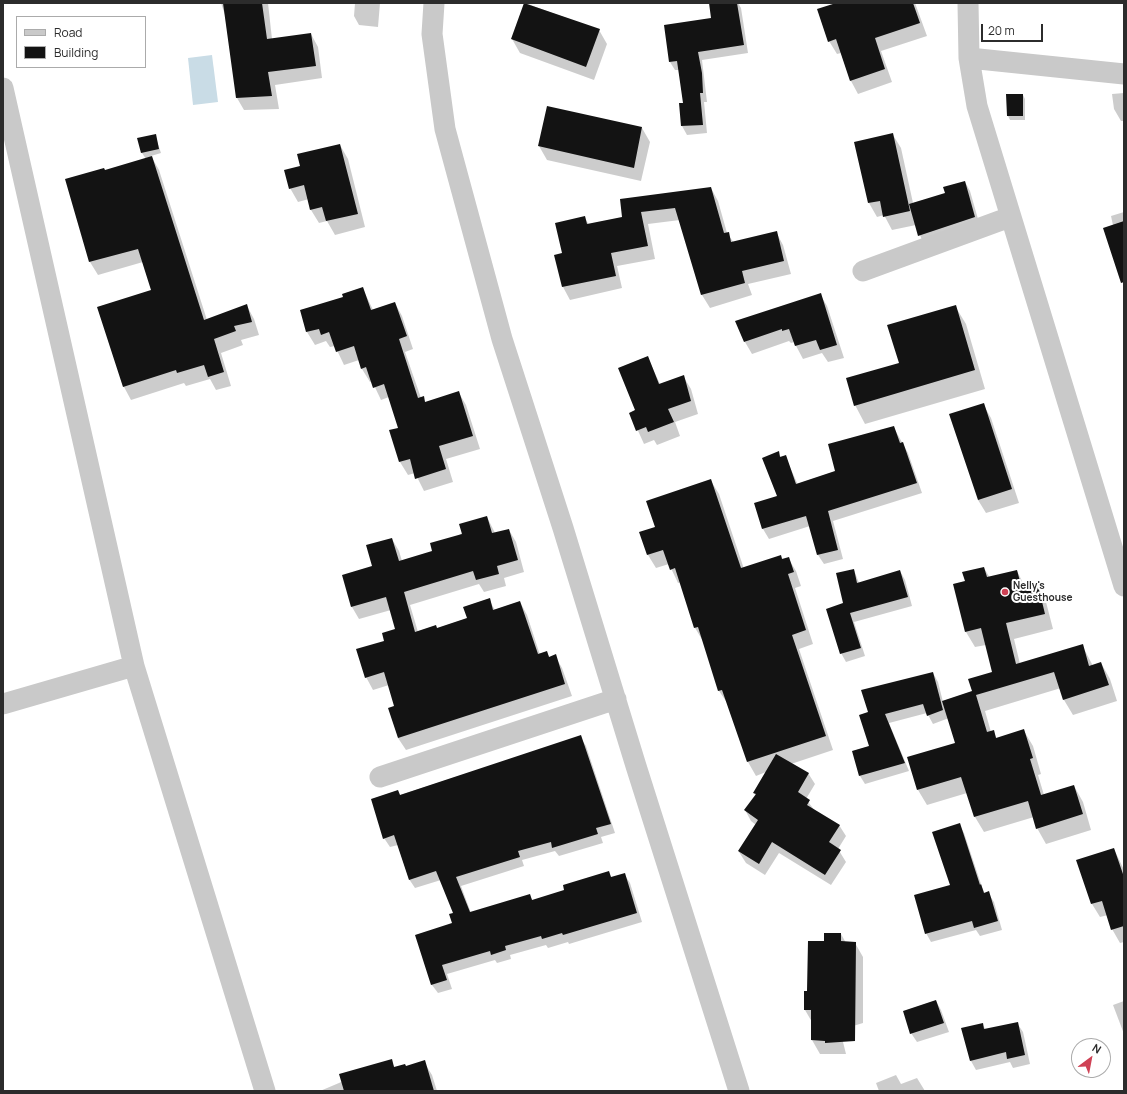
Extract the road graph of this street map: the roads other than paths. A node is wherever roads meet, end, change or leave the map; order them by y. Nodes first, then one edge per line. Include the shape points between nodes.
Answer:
1 (434, 3) edge
2 (968, 3) edge
3 (969, 58) junction
4 (1124, 74) edge
5 (3, 88) edge
6 (1010, 217) junction
7 (863, 271) dead end
8 (1124, 586) edge
9 (134, 666) junction
10 (616, 699) junction
11 (3, 704) edge
12 (380, 777) dead end
13 (265, 1091) edge
14 (739, 1091) edge

1 - 10 street via 432,34 445,129 502,339
2 - 3 street
3 - 4 street
3 - 6 street via 977,106
5 - 9 street
6 - 7 street
6 - 8 street
9 - 11 street
9 - 13 street
10 - 12 street
10 - 14 street

